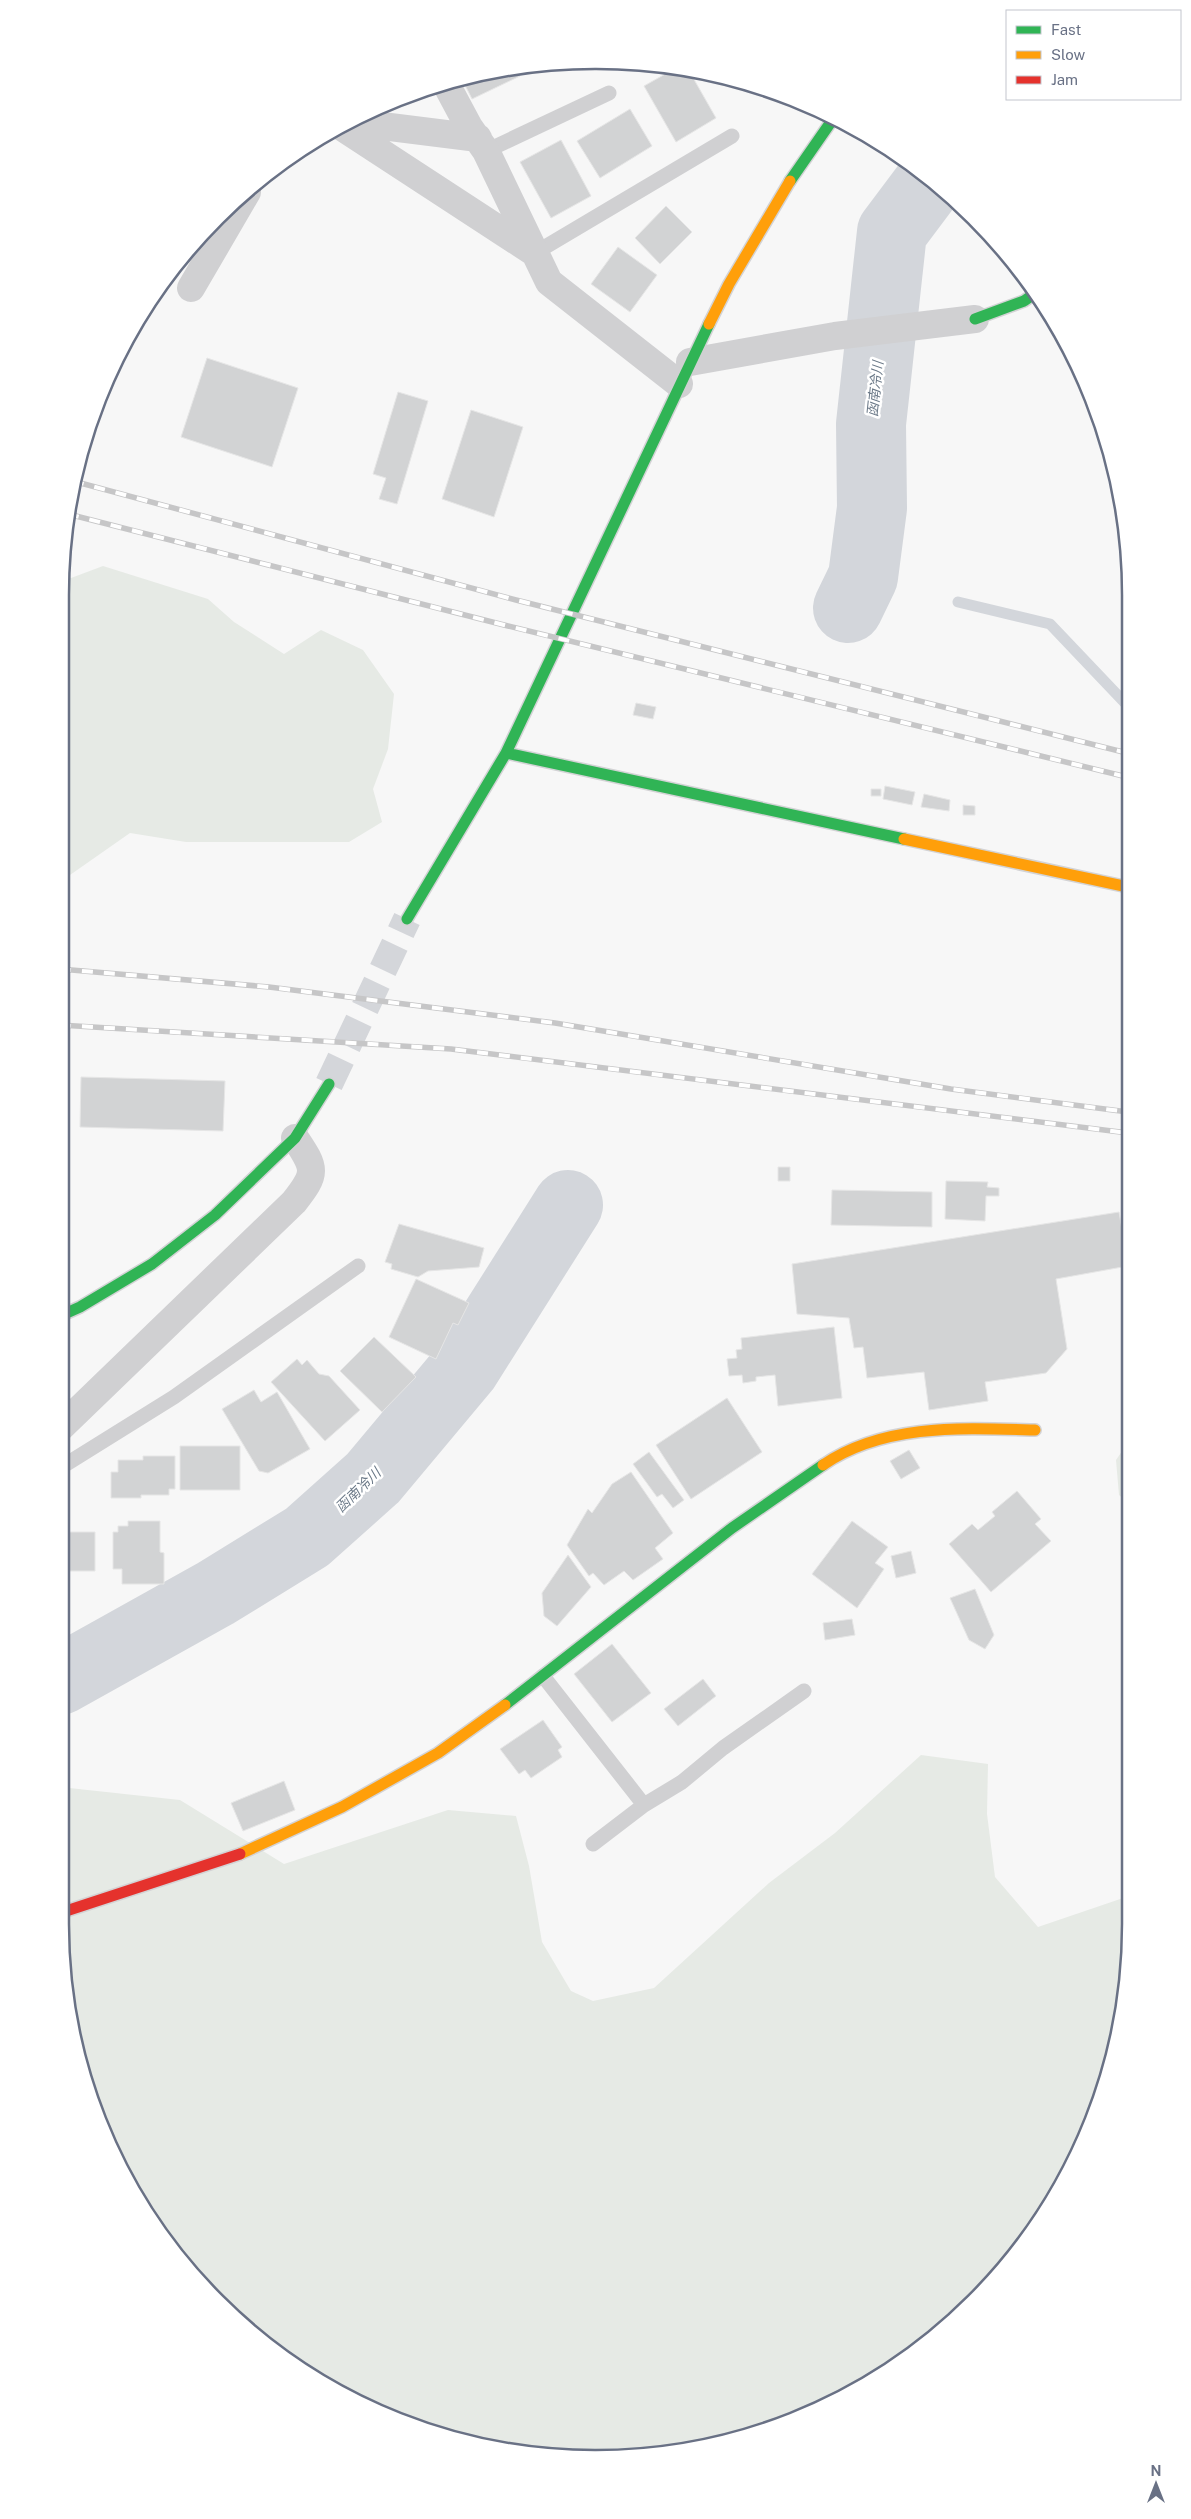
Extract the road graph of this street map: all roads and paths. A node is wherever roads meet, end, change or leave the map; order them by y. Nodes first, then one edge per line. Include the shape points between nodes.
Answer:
1 (449, 90) edge
2 (609, 93) dead end
3 (361, 124) edge
4 (830, 124) edge
5 (348, 131) edge
6 (732, 136) dead end
7 (482, 144) junction
8 (236, 210) edge
9 (535, 253) junction
10 (191, 288) dead end
11 (1029, 297) edge
12 (974, 319) joint
13 (684, 373) junction
14 (506, 753) junction
15 (1122, 886) edge
16 (407, 919) tunnel mouth
17 (329, 1084) tunnel mouth
18 (295, 1138) junction
19 (358, 1266) dead end
20 (69, 1312) edge
21 (69, 1419) edge
22 (1035, 1430) dead end
23 (69, 1462) edge
24 (543, 1676) junction
25 (804, 1691) dead end
26 (644, 1805) junction
27 (593, 1844) dead end
28 (69, 1910) edge

1 - 7 street
2 - 7 lane
3 - 7 street
4 - 13 street via 798,167 729,284
5 - 9 street
6 - 9 lane
7 - 9 street
8 - 10 street
9 - 13 street via 549,282
11 - 12 street
12 - 13 street via 835,336
13 - 14 street
14 - 15 street
14 - 16 street
17 - 18 street
18 - 20 street via 215,1215 152,1264
18 - 21 street via 312,1168 310,1181 294,1202
19 - 23 lane via 174,1397
22 - 24 street via 948,1428 888,1438 839,1454 732,1528
24 - 26 lane
24 - 28 street via 438,1753 342,1807 233,1857
25 - 26 lane via 723,1748 682,1782
26 - 27 lane

